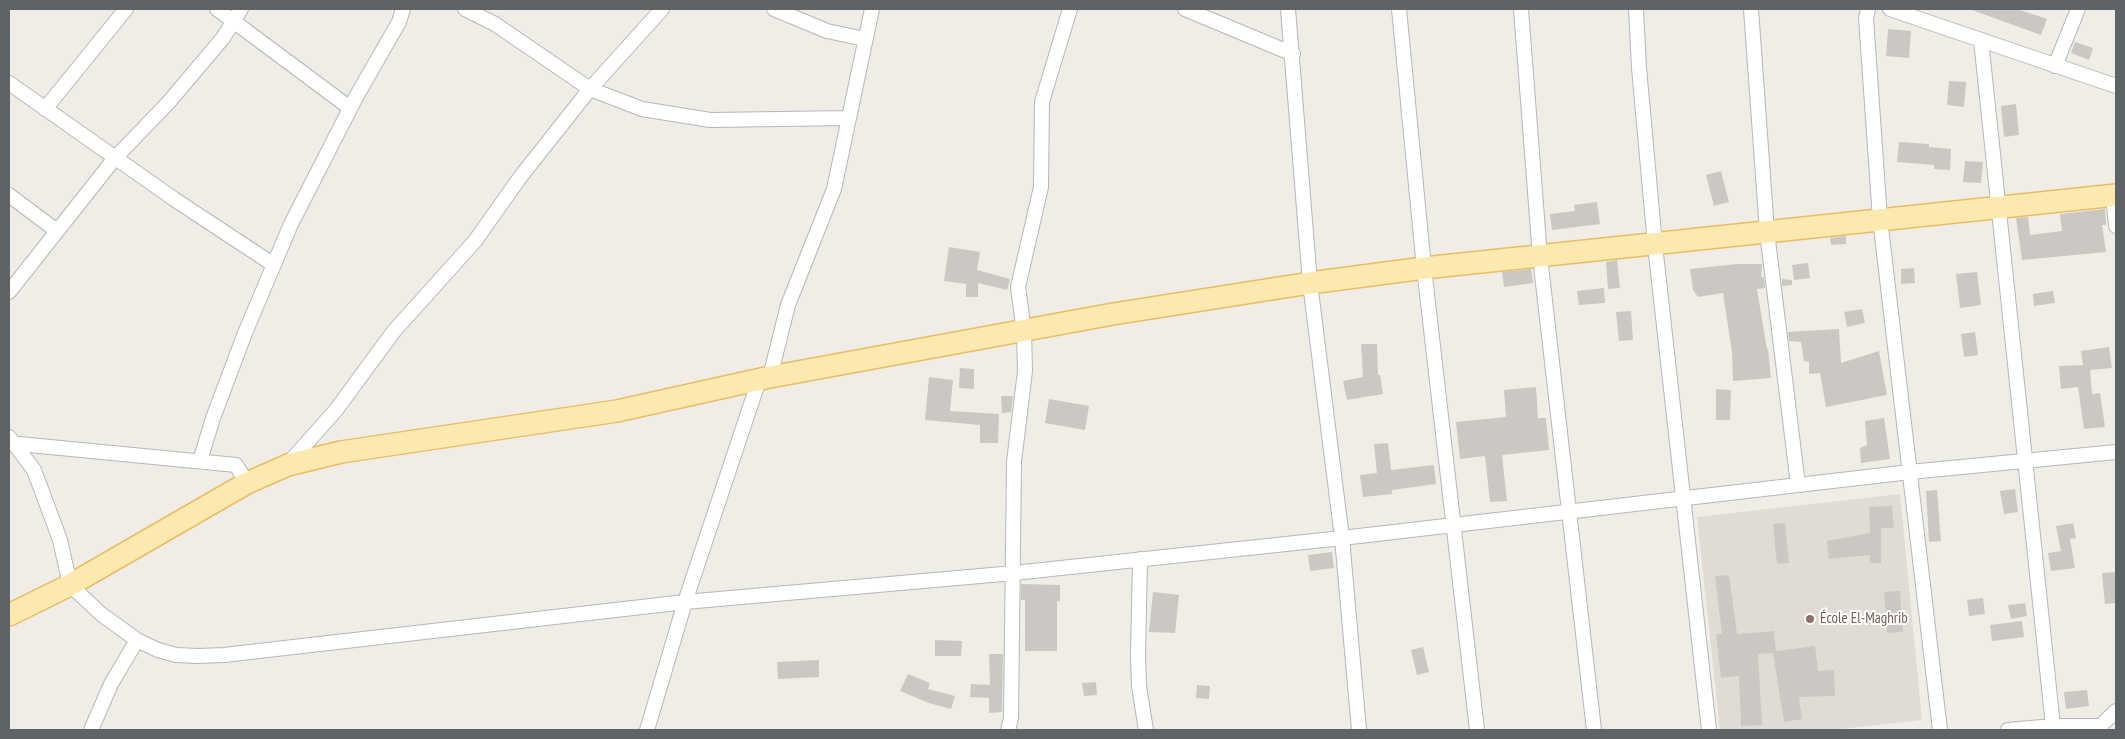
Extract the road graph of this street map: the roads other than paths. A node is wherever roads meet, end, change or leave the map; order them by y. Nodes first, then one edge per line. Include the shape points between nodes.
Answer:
1 (126, 9) edge
2 (217, 9) edge
3 (241, 9) edge
4 (403, 9) edge
5 (465, 9) edge
6 (662, 9) edge
7 (774, 9) edge
8 (872, 9) edge
9 (1070, 9) edge
10 (1185, 9) edge
11 (1288, 9) edge
12 (1399, 9) edge
13 (1521, 9) edge
14 (1636, 9) edge
15 (1752, 9) edge
16 (1868, 9) edge
17 (1890, 9) edge
18 (2078, 9) edge
19 (233, 22) junction
20 (865, 39) junction
21 (1981, 40) junction
22 (1292, 54) junction
23 (2055, 66) junction
24 (9, 83) edge
25 (2116, 86) edge
26 (590, 89) junction
27 (350, 108) junction
28 (45, 109) junction
29 (849, 118) junction
30 (115, 158) junction
31 (9, 195) edge
32 (2115, 195) edge
33 (1998, 207) junction
34 (1880, 220) junction
35 (2116, 226) edge
36 (57, 230) junction
37 (1768, 232) junction
38 (1655, 245) junction
39 (1540, 257) junction
40 (274, 265) junction
41 (1424, 268) junction
42 (1310, 282) junction
43 (9, 292) edge
44 (1024, 332) junction
45 (764, 379) junction
46 (10, 441) edge
47 (2116, 452) edge
48 (200, 461) junction
49 (2025, 462) junction
50 (288, 465) junction
51 (1910, 472) junction
52 (247, 483) junction
53 (1798, 485) junction
54 (1682, 497) junction
55 (1568, 510) junction
56 (1454, 524) junction
57 (1342, 538) junction
58 (1140, 560) junction
59 (1014, 573) junction
60 (70, 585) junction
61 (685, 602) junction
62 (9, 615) edge
63 (137, 640) junction
64 (2116, 711) edge
65 (2053, 726) junction
66 (2098, 728) edge
67 (91, 730) edge
68 (647, 730) edge
69 (1008, 730) edge
70 (1146, 730) edge
71 (1359, 730) edge
72 (1477, 730) edge
73 (1594, 730) edge
74 (1709, 730) edge
75 (1940, 730) edge
76 (2008, 730) edge

1 - 28 street
2 - 19 street
3 - 19 street
4 - 27 street via 399,22
5 - 26 street via 495,24
6 - 26 street
7 - 20 street via 827,31
8 - 20 street
9 - 44 street via 1042,102 1041,187 1018,287
10 - 22 street
11 - 22 street
12 - 41 street
13 - 39 street
14 - 38 street
15 - 37 street
16 - 34 street via 1866,18
17 - 21 street
18 - 23 street
19 - 27 street
19 - 30 street via 168,103
20 - 29 street
21 - 23 street
21 - 33 street
22 - 42 street
23 - 25 street
24 - 28 street
26 - 29 street via 642,109 710,120
26 - 50 street via 521,176 475,241 394,330 336,410
27 - 40 street via 291,224
28 - 30 street
29 - 45 street via 834,189 788,305
30 - 36 street
30 - 40 street
31 - 36 street
32 - 33 main road
32 - 35 street
33 - 34 main road
33 - 49 street
34 - 37 main road
34 - 51 street
36 - 43 street
37 - 38 main road
37 - 53 street
38 - 39 main road
38 - 54 street
39 - 41 main road
39 - 55 street
40 - 48 street via 213,418
41 - 42 main road
41 - 56 street
42 - 44 main road
42 - 57 street
44 - 45 main road
44 - 59 street via 1025,371 1014,462
45 - 50 main road via 617,411 358,449
45 - 61 street
46 - 48 street
46 - 60 street via 34,470 60,540
47 - 49 street
48 - 52 street via 236,465
49 - 51 street
49 - 65 street
50 - 52 main road
51 - 53 street
51 - 75 street
52 - 60 main road
53 - 54 street
54 - 55 street
54 - 74 street
55 - 56 street
55 - 73 street
56 - 57 street
56 - 72 street
57 - 58 street
57 - 71 street
58 - 59 street
58 - 70 street via 1138,656
59 - 61 street
59 - 69 street via 1011,718
60 - 62 main road
60 - 63 street
61 - 63 street via 224,655 176,655
61 - 68 street
63 - 67 street via 111,684
64 - 66 street
65 - 66 street
65 - 76 street

